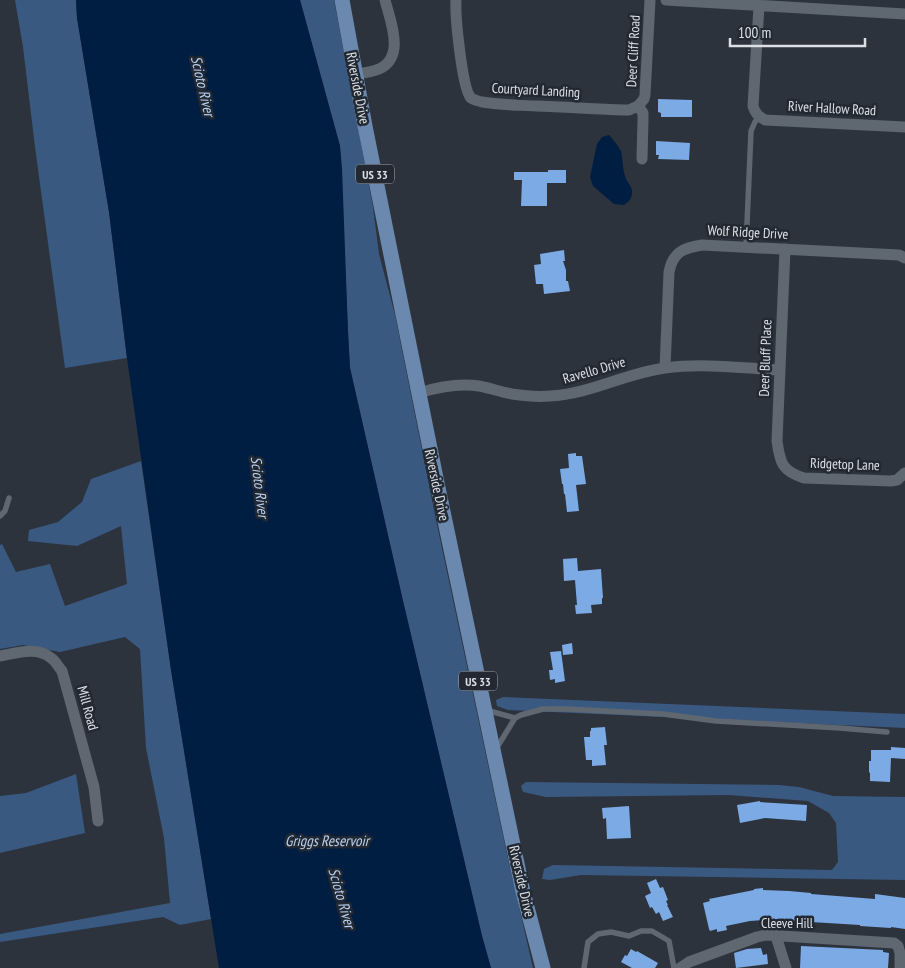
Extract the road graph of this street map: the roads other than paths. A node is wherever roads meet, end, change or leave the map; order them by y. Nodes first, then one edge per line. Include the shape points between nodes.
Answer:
1 (342, 0) edge
2 (385, 0) edge
3 (456, 0) edge
4 (650, 0) edge
5 (666, 0) edge
6 (759, 6) junction
7 (905, 14) edge
8 (355, 74) junction
9 (638, 106) junction
10 (759, 117) junction
11 (905, 127) edge
12 (642, 159) dead end
13 (746, 247) junction
14 (784, 249) junction
15 (905, 258) edge
16 (665, 368) junction
17 (780, 370) junction
18 (419, 393) junction
19 (784, 468) joint
20 (905, 472) edge
21 (9, 498) dead end
22 (0, 516) edge
23 (0, 656) edge
24 (484, 710) junction
25 (515, 718) junction
26 (887, 732) dead end
27 (493, 753) junction
28 (98, 821) dead end
29 (776, 936) junction
30 (543, 968) edge
31 (584, 968) edge
32 (674, 968) edge
33 (680, 968) edge
34 (786, 968) edge
35 (900, 968) edge

1 - 8 main road, Riverside Drive / US 33
2 - 8 street via 395,40 394,51 382,67
3 - 9 street, Courtyard Landing via 464,79 470,97 506,104 624,110
4 - 9 street, Deer Cliff Road via 645,95
5 - 6 street
6 - 7 street
6 - 10 street via 753,106
8 - 18 main road, Riverside Drive / US 33
9 - 12 street, Deer Cliff Road via 644,120
10 - 11 street, River Hallow Road via 765,120
10 - 13 lane via 751,131
13 - 14 street, Wolf Ridge Drive
13 - 16 street, Wolf Ridge Drive via 689,247 672,261
14 - 15 street, Wolf Ridge Drive via 900,254
14 - 17 street, Deer Bluff Place
16 - 17 street, Ravello Drive via 697,366
16 - 18 street, Ravello Drive via 565,395 522,396 465,385
17 - 19 street, Deer Bluff Place via 777,441
18 - 24 main road, Riverside Drive / US 33
19 - 20 street, Ridgetop Lane via 804,478 891,481
21 - 22 lane
23 - 28 street, Mill Road via 22,651 38,652 53,659 62,671 94,787
24 - 25 lane
24 - 27 main road, Riverside Drive / US 33
25 - 26 lane via 543,709 567,709
25 - 27 lane
27 - 30 main road, Riverside Drive / US 33
29 - 33 street, Cleeve Hill via 757,937
29 - 34 street
29 - 35 street, Cleeve Hill via 894,943 900,953
31 - 32 lane via 588,942 598,934 611,932 629,936 641,931 652,931 669,941

